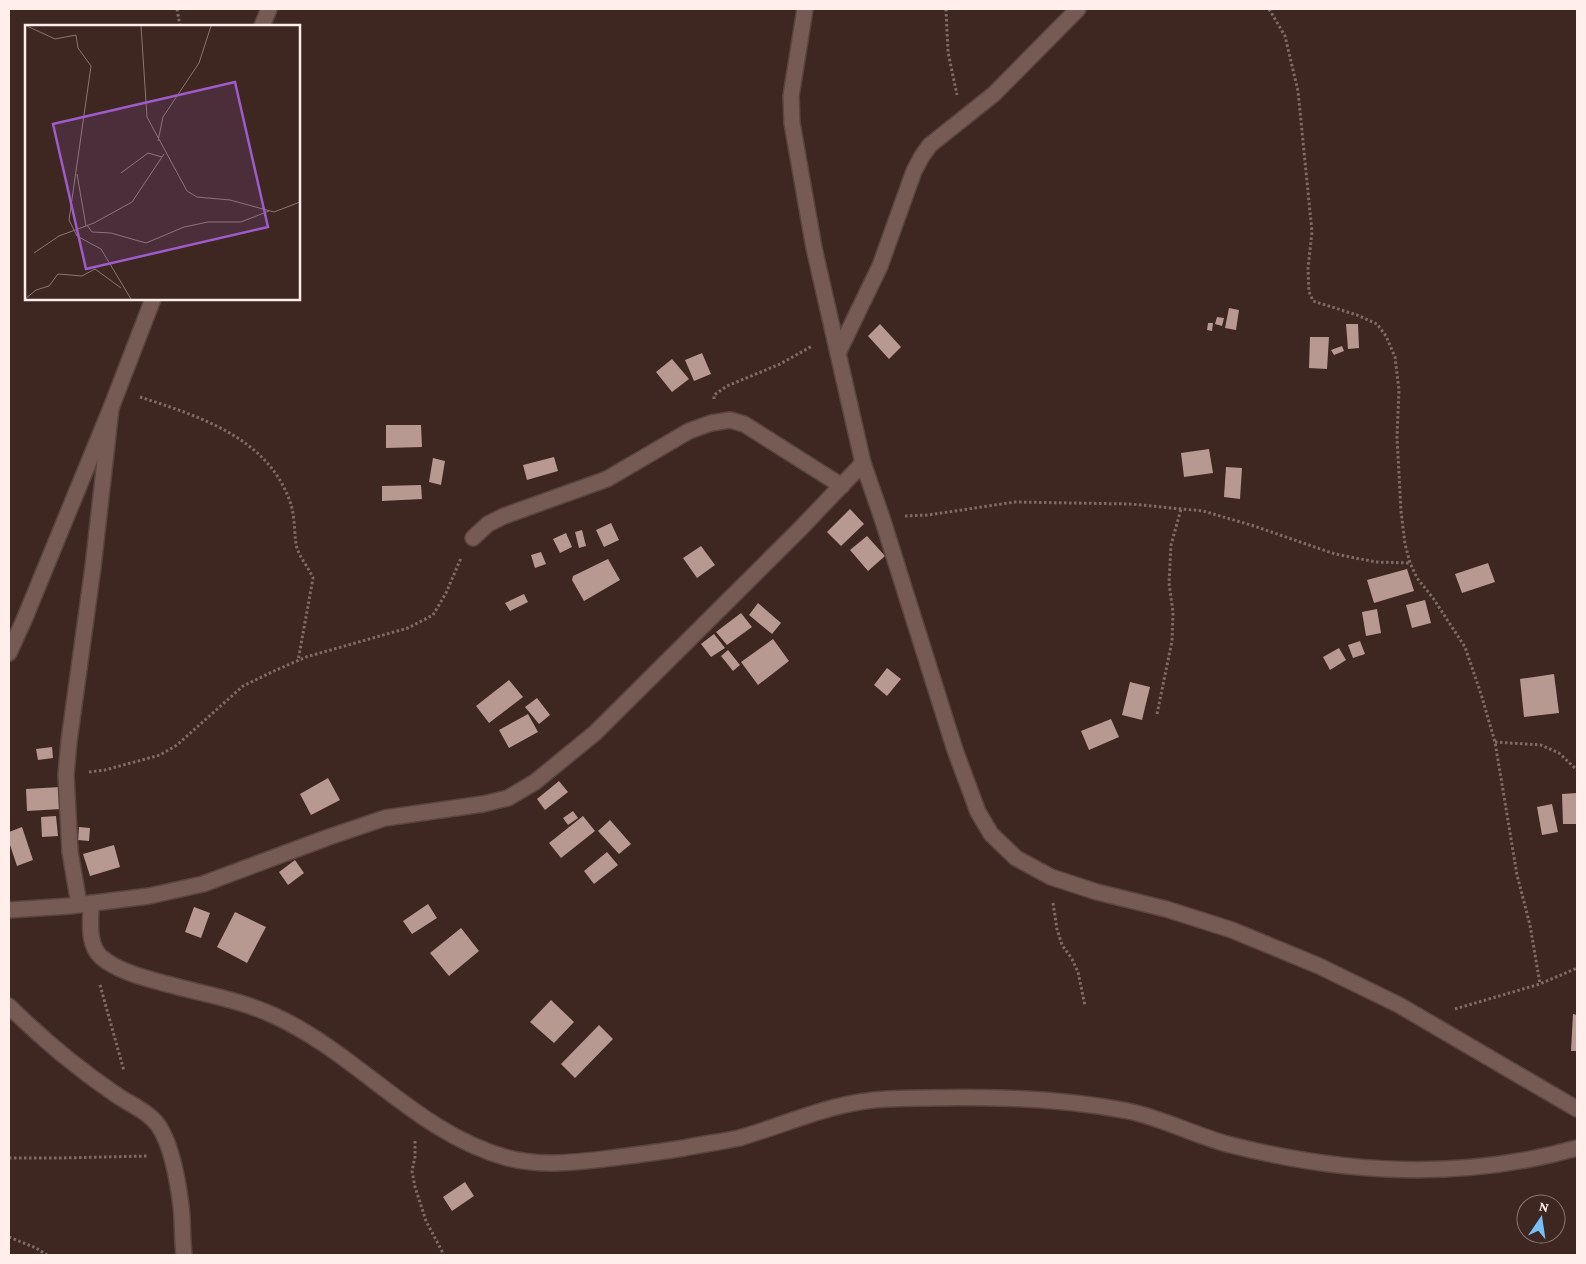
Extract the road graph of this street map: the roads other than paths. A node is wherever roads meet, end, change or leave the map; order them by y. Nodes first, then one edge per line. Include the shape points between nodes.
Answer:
1 (269, 9) edge
2 (805, 9) edge
3 (1078, 9) edge
4 (262, 25) edge
5 (153, 300) edge
6 (838, 353) junction
7 (112, 408) junction
8 (863, 463) junction
9 (842, 486) junction
10 (473, 538) road end
11 (9, 653) edge
12 (85, 904) junction
13 (9, 910) edge
14 (9, 1006) edge
15 (1577, 1109) edge
16 (1577, 1148) edge
17 (184, 1255) edge

1 - 4 street
2 - 6 street via 791,96 792,123 814,248
3 - 6 street via 1000,88 930,145 922,156 880,266
5 - 7 street
6 - 8 street
7 - 11 street
7 - 12 street via 66,775 70,852
8 - 9 street
8 - 15 street via 978,812 991,834 1016,858 1051,878 1232,930 1319,966 1399,1005
9 - 10 street via 744,424 730,420 689,431 607,479 504,516 488,524
9 - 12 street via 595,732 535,782 508,798 385,818 203,884 149,896
12 - 13 street
12 - 16 street via 92,945 100,956 118,968 275,1016 336,1052 425,1118 468,1143 509,1158 575,1163 631,1156 737,1138 865,1101 975,1098 1056,1101 1134,1112 1233,1145 1298,1160 1370,1169 1437,1170 1500,1165
14 - 17 street via 75,1064 158,1125 170,1156 181,1206

